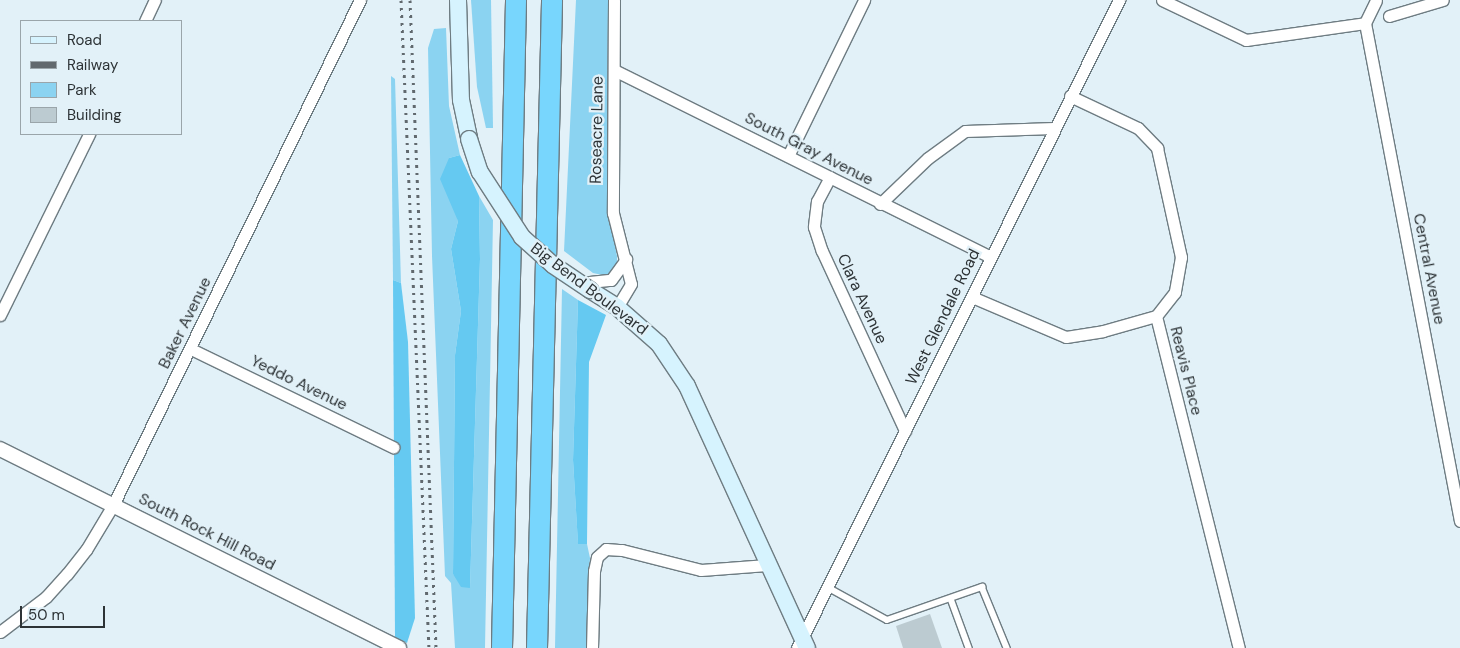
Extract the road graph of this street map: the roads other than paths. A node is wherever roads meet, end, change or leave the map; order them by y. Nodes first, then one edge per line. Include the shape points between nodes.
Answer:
1 (155, 0) edge
2 (360, 0) edge
3 (458, 0) edge
4 (516, 0) edge
5 (552, 0) edge
6 (614, 0) edge
7 (864, 0) edge
8 (1119, 0) edge
9 (1162, 0) edge
10 (1376, 0) edge
11 (1442, 0) edge
12 (1389, 16) dead end
13 (145, 20) edge
14 (1365, 23) junction
15 (614, 70) junction
16 (1070, 96) junction
17 (1054, 128) junction
18 (89, 135) edge
19 (788, 156) junction
20 (830, 177) junction
21 (880, 204) junction
22 (990, 257) junction
23 (626, 259) junction
24 (585, 286) junction
25 (972, 297) junction
26 (617, 307) junction
27 (0, 315) edge
28 (1156, 316) junction
29 (191, 349) junction
30 (905, 431) junction
31 (0, 448) edge
32 (393, 448) dead end
33 (113, 505) junction
34 (1460, 521) edge
35 (768, 565) junction
36 (827, 587) junction
37 (951, 599) junction
38 (0, 632) edge
39 (802, 644) edge
40 (396, 647) edge
41 (502, 648) edge
42 (537, 648) edge
43 (592, 648) edge
44 (969, 648) edge
45 (1007, 648) edge
46 (1239, 648) edge

1 - 13 street
2 - 29 street, Baker Avenue
3 - 24 main road, Big Bend Boulevard, bridge via 461,100 480,172 522,237
4 - 41 highway
5 - 42 highway
6 - 15 street, Roseacre Lane
7 - 19 street
8 - 16 street, West Glendale Road
9 - 14 street via 1246,40
10 - 14 street
11 - 12 street
14 - 34 street, Central Avenue
15 - 19 street, South Gray Avenue
15 - 23 street, Roseacre Lane via 613,214
16 - 17 street, West Glendale Road
16 - 28 street, Reavis Place via 1138,128 1157,148 1181,257 1175,292
17 - 21 street via 965,131 928,158
17 - 22 street, West Glendale Road
18 - 27 street
19 - 20 street, South Gray Avenue
20 - 21 street, South Gray Avenue
20 - 30 street, Clara Avenue via 817,201 814,227
21 - 22 street, South Gray Avenue
22 - 25 street, West Glendale Road
23 - 24 street via 611,280
23 - 26 street, Roseacre Lane via 631,284
24 - 26 main road, Big Bend Boulevard
25 - 28 street via 1066,337 1095,333
25 - 30 street, West Glendale Road
26 - 35 main road, Big Bend Boulevard via 659,344 687,386
28 - 46 street, Reavis Place
29 - 32 street, Yeddo Avenue
29 - 33 street, Baker Avenue
30 - 36 street, West Glendale Road
31 - 33 street, South Rock Hill Road
33 - 38 street, Baker Avenue via 67,574 46,597
33 - 40 street, South Rock Hill Road
35 - 39 main road, Big Bend Boulevard
35 - 43 street via 701,570 612,548 600,553 594,571
36 - 37 lane via 887,620
36 - 39 street, West Glendale Road
37 - 44 lane
37 - 45 lane via 982,587

